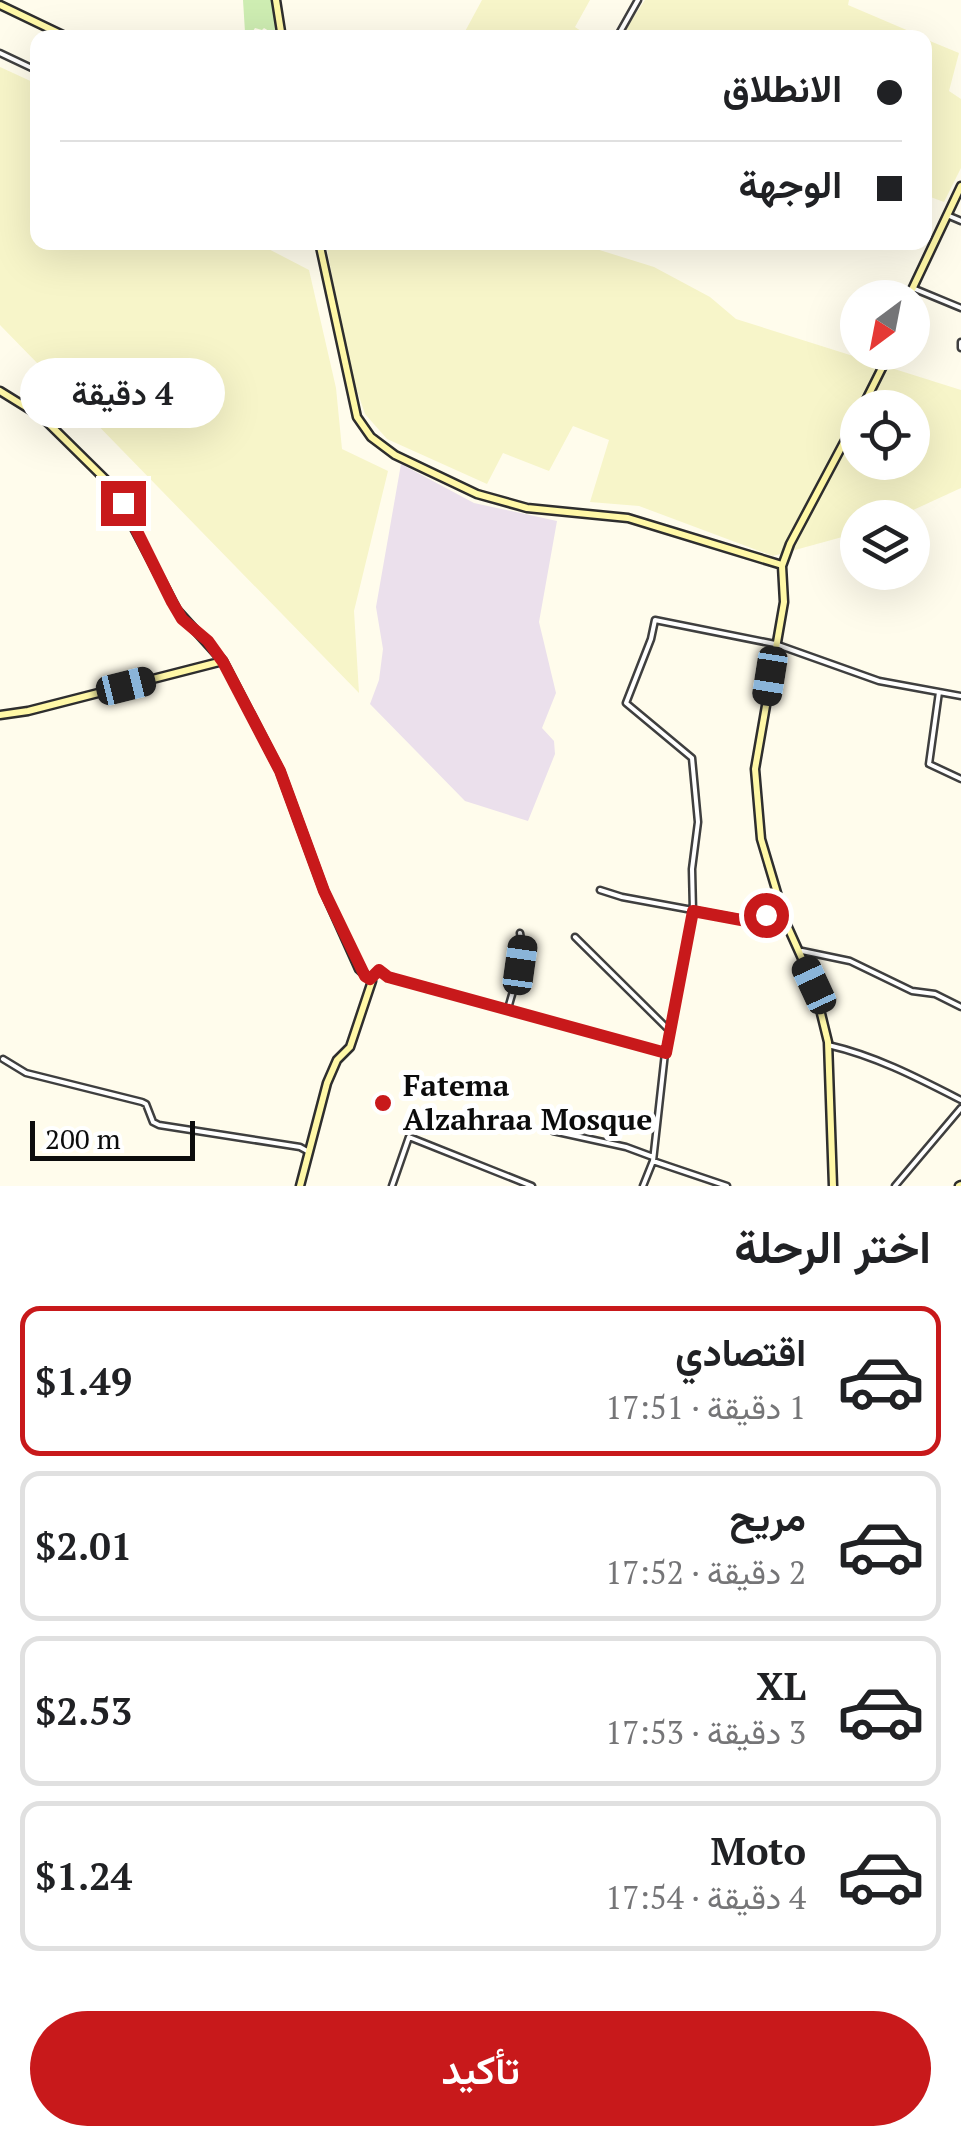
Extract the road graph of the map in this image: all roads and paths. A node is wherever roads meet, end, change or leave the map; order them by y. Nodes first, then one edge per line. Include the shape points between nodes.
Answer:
1 (276, 0) edge
2 (638, 0) edge
3 (0, 5) edge
4 (52, 30) edge
5 (281, 30) edge
6 (621, 30) edge
7 (0, 53) edge
8 (30, 68) edge
9 (961, 186) edge
10 (947, 215) junction
11 (961, 221) edge
12 (932, 246) edge
13 (321, 250) edge
14 (930, 250) edge
15 (916, 280) edge
16 (930, 295) edge
17 (961, 308) edge
18 (0, 390) edge
19 (840, 450) edge
20 (782, 566) junction
21 (775, 644) junction
22 (223, 662) junction
23 (940, 692) junction
24 (961, 696) edge
25 (0, 715) edge
26 (961, 779) edge
27 (600, 890) dead end
28 (693, 911) junction
29 (782, 912) junction
30 (520, 934) dead end
31 (575, 936) dead end
32 (798, 951) junction
33 (370, 979) junction
34 (961, 1007) edge
35 (508, 1009) junction
36 (669, 1030) junction
37 (828, 1045) junction
38 (666, 1053) junction
39 (2, 1060) edge
40 (961, 1100) edge
41 (961, 1108) edge
42 (553, 1131) dead end
43 (309, 1152) junction
44 (653, 1159) junction
45 (393, 1184) edge
46 (300, 1186) edge
47 (402, 1186) edge
48 (532, 1186) edge
49 (644, 1186) edge
50 (727, 1186) edge
51 (833, 1186) edge
52 (895, 1186) edge

1 - 5 street
2 - 6 street
3 - 4 street
7 - 8 street
9 - 10 street
10 - 11 street
10 - 12 street
13 - 20 street via 356,416 394,455 504,503 628,518
14 - 15 street
16 - 17 street
18 - 22 street via 42,418 112,486 177,610
19 - 20 street
20 - 21 street via 784,602
21 - 23 street via 879,681
21 - 28 street via 654,620 626,703 692,758 698,822
21 - 29 street via 755,769 761,840
22 - 25 street
22 - 33 street via 280,771 360,972
23 - 24 street
23 - 26 street via 928,764
27 - 28 street
28 - 29 street via 752,922
28 - 36 street
29 - 32 street
30 - 35 street
31 - 36 street
32 - 34 street via 850,960
32 - 37 street
33 - 35 street via 379,970
33 - 43 street via 350,1047 326,1083
35 - 38 street
36 - 38 street
37 - 40 street via 892,1065
37 - 51 street
38 - 44 street
39 - 43 street via 142,1102 160,1125
41 - 52 street
42 - 44 street
43 - 46 street
44 - 49 street
44 - 50 street
45 - 47 street
45 - 48 street via 409,1137

